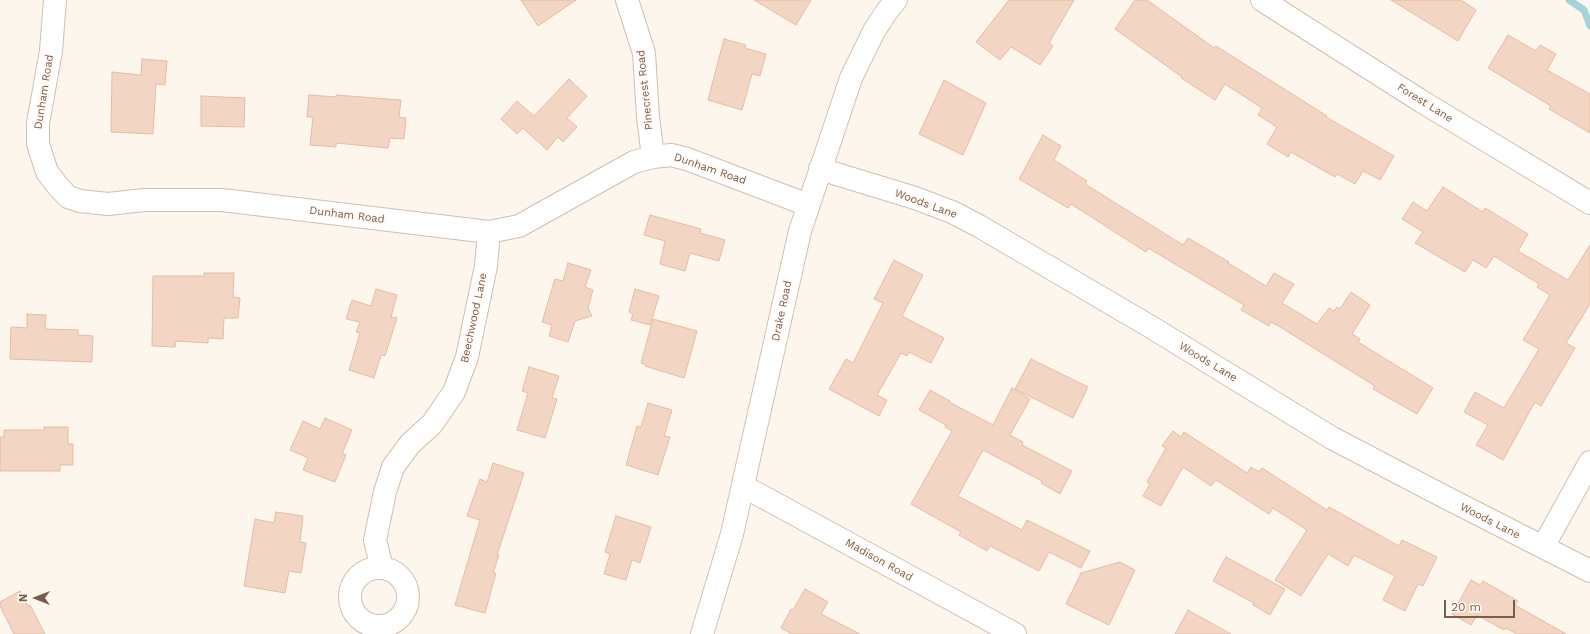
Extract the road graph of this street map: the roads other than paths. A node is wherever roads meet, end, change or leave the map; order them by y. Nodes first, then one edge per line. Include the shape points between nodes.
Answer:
1 (55, 0) edge
2 (627, 0) edge
3 (896, 0) edge
4 (1262, 0) edge
5 (653, 157) junction
6 (820, 170) junction
7 (1590, 203) edge
8 (808, 205) junction
9 (489, 232) junction
10 (1590, 462) edge
11 (743, 486) junction
12 (1543, 547) junction
13 (382, 568) dead end
14 (1590, 571) edge
15 (702, 634) edge
16 (1015, 634) edge

1 - 9 street, Dunham Road via 51,51 38,123 38,144 47,172 68,197 108,204 144,200 222,200
2 - 5 street, Pinecrest Road via 644,54
3 - 6 street, Drake Road via 874,31 851,78
4 - 7 street, Forest Lane via 1421,101
5 - 8 street, Dunham Road via 687,159
5 - 9 street, Dunham Road via 634,162 519,226
6 - 8 street, Drake Road
6 - 12 street, Woods Lane via 915,198 980,226 1332,438
8 - 11 street, Drake Road
9 - 13 street, Beechwood Lane via 486,266 468,357 454,392 432,424 410,444 393,467 375,540
10 - 12 street
11 - 15 street, Drake Road via 732,534
11 - 16 street, Madison Road
12 - 14 street, Woods Lane

